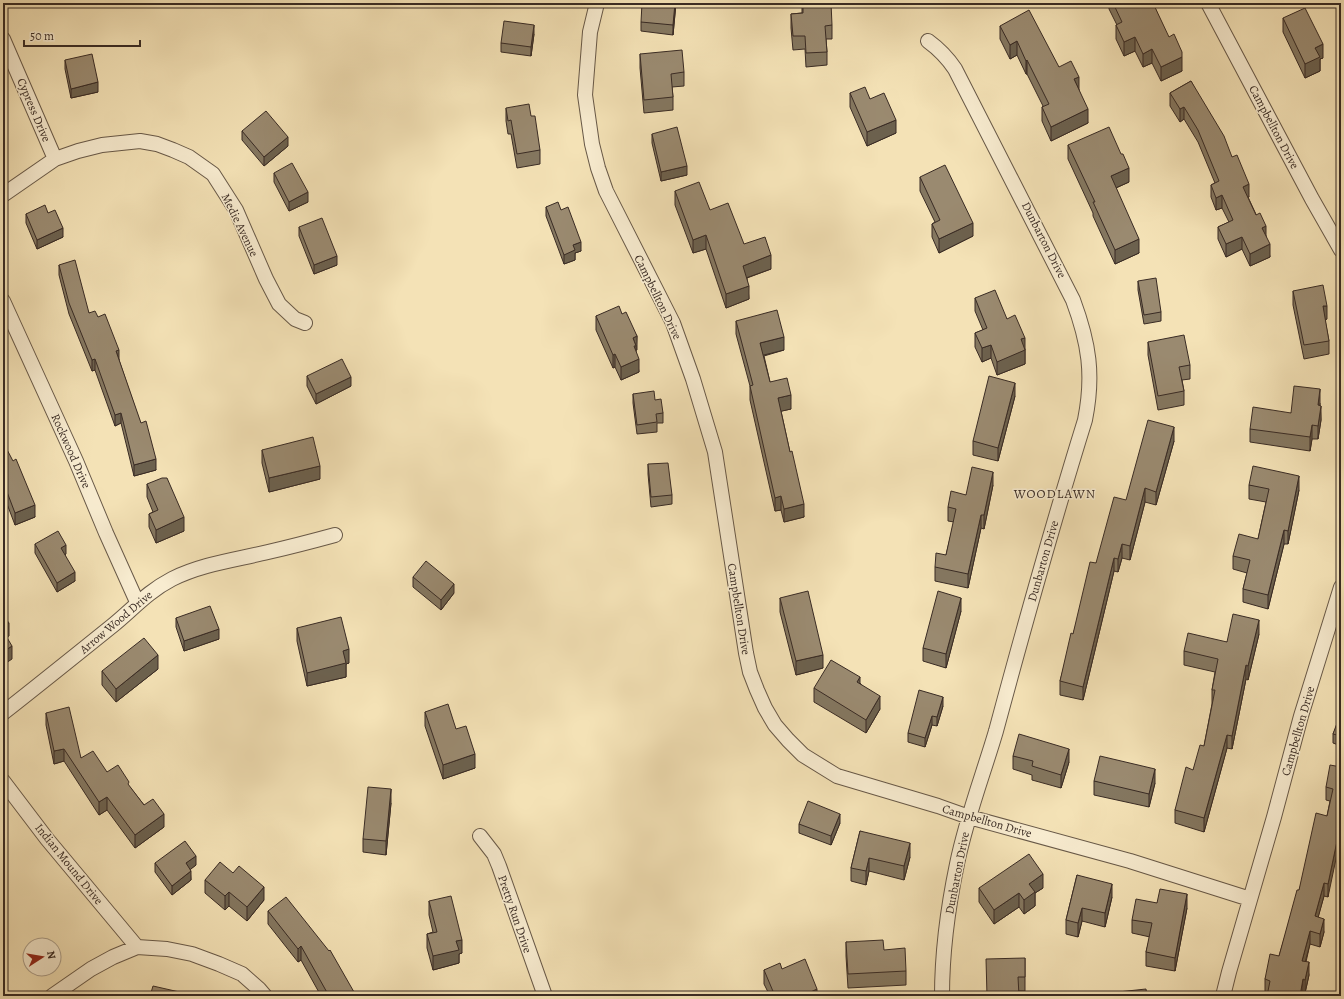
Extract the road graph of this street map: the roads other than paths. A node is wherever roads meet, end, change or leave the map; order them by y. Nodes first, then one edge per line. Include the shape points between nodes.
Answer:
1 (597, 3) edge
2 (1208, 3) edge
3 (3, 39) edge
4 (928, 41) dead end
5 (55, 159) junction
6 (3, 195) edge
7 (1341, 250) edge
8 (3, 301) edge
9 (305, 324) dead end
10 (335, 535) dead end
11 (1341, 588) edge
12 (137, 602) junction
13 (3, 713) edge
14 (3, 781) edge
15 (969, 817) junction
16 (480, 836) dead end
17 (1250, 899) junction
18 (136, 947) junction
19 (52, 996) edge
20 (265, 996) edge
21 (545, 996) edge
22 (942, 996) edge
23 (1223, 996) edge

1 - 15 street, Campbellton Drive via 590,32 585,95 592,144 606,191 673,323 713,445 746,653 757,690 775,725 788,740 803,755 837,776
2 - 7 street, Campbellton Drive
3 - 5 street, Cypress Drive
4 - 15 street, Dunbarton Drive via 943,53 955,69 1050,252 1080,319 1089,359 1089,400 1085,420
5 - 6 street, Medie Avenue
5 - 9 street, Medie Avenue via 102,145 140,141 157,144 190,157 213,174 236,210 279,304 286,312
8 - 12 street, Rockwood Drive
10 - 12 street, Arrow Wood Drive via 190,571 171,579
11 - 17 street, Campbellton Drive via 1301,716
12 - 13 street, Arrow Wood Drive via 117,622
14 - 18 street, Indian Mound Drive
15 - 17 street, Campbellton Drive via 1130,861
15 - 22 street, Dunbarton Drive via 957,864 946,932
16 - 21 street, Pretty Run Drive via 494,854 499,866
17 - 23 street, Campbellton Drive
18 - 19 street via 91,969
18 - 20 street via 192,954 219,964 242,974

